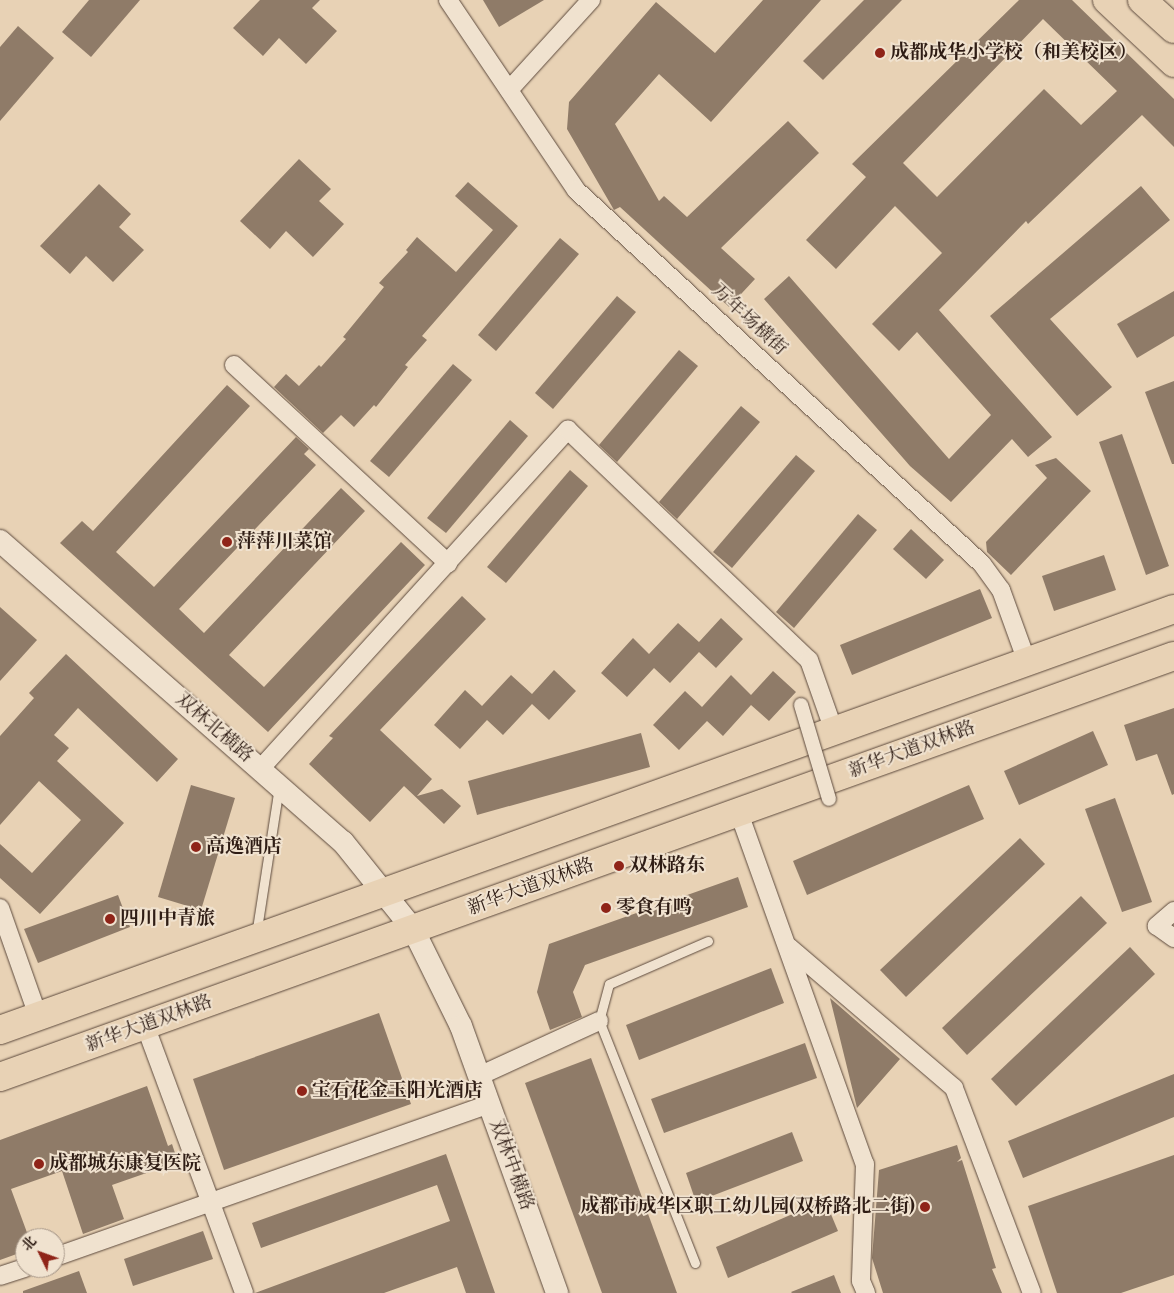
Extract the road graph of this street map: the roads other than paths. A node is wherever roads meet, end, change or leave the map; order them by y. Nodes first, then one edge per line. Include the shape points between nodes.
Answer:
1 (448, 0) edge
2 (591, 0) edge
3 (1107, 0) edge
4 (1142, 0) edge
5 (1174, 29) edge
6 (1174, 63) edge
7 (509, 90) junction
8 (234, 365) dead end
9 (0, 541) edge
10 (448, 562) junction
11 (1174, 609) edge
12 (1174, 656) edge
13 (1027, 662) junction
14 (801, 705) dead end
15 (834, 731) junction
16 (261, 768) junction
17 (279, 784) junction
18 (829, 799) dead end
19 (739, 813) junction
20 (385, 892) junction
21 (0, 908) edge
22 (1174, 911) edge
23 (413, 929) junction
24 (1174, 938) edge
25 (255, 939) junction
26 (708, 941) dead end
27 (788, 947) junction
28 (38, 1016) junction
29 (599, 1021) junction
30 (145, 1025) junction
31 (0, 1030) edge
32 (479, 1076) junction
33 (0, 1077) edge
34 (489, 1104) junction
35 (212, 1201) junction
36 (65, 1253) edge
37 (695, 1263) dead end
38 (15, 1271) edge
39 (0, 1276) edge
40 (244, 1293) edge
41 (557, 1293) edge
42 (866, 1293) edge
43 (1032, 1293) edge

1 - 7 street, 万年场横街
2 - 7 street
3 - 6 main road
4 - 5 main road, bridge
7 - 13 street, 万年场横街 via 576,190 982,564 1001,590
8 - 10 street
9 - 16 street, 双林北横路
10 - 15 street via 568,430 809,660
10 - 16 street
11 - 13 main road
12 - 19 main road, 新华大道双林路
13 - 15 main road
14 - 18 street, bridge
15 - 20 main road
16 - 17 street, 双林北横路
17 - 20 street, 双林北横路 via 343,842
17 - 25 lane
19 - 23 main road, 新华大道双林路
19 - 27 street
20 - 23 street, 双林北横路
20 - 25 main road
21 - 28 street
22 - 24 street via 1157,926
23 - 30 main road, 新华大道双林路
23 - 32 street, 双林中横路 via 461,1026
25 - 28 main road
26 - 29 lane via 609,984
27 - 42 street via 865,1164 861,1281
27 - 43 street via 954,1088
28 - 31 main road
29 - 32 street
29 - 37 lane
30 - 33 main road, 新华大道双林路
30 - 35 street
32 - 34 street, 双林中横路
34 - 35 street
34 - 41 street, 双林中横路
35 - 36 street
35 - 40 street
38 - 39 street

